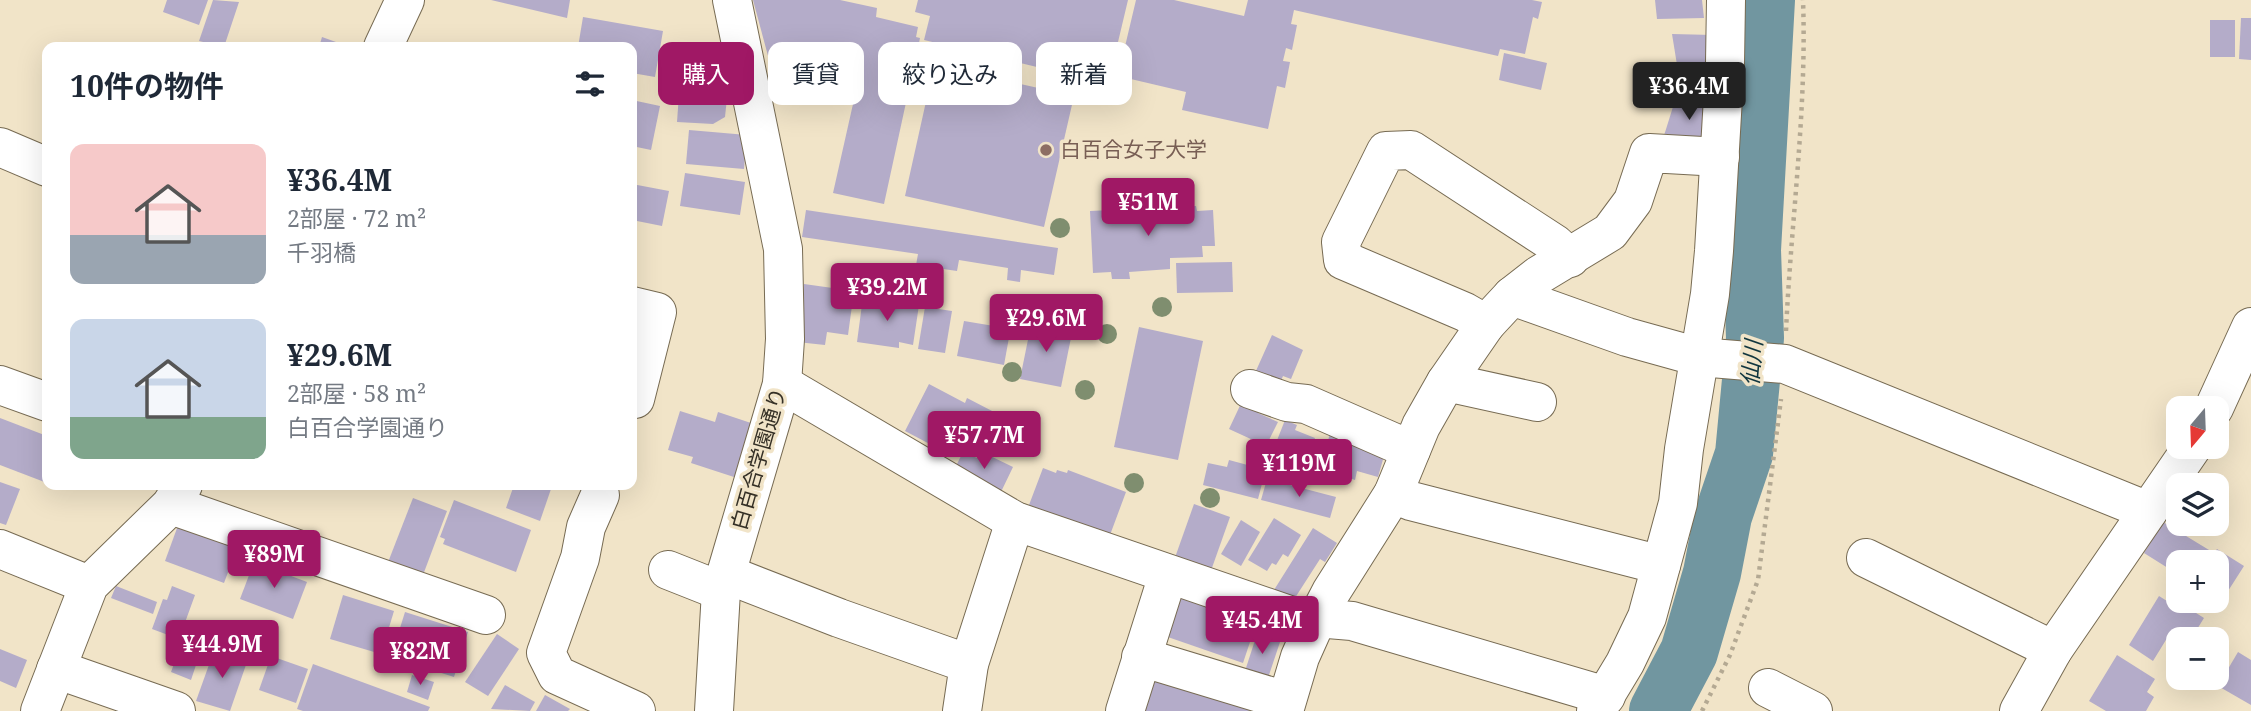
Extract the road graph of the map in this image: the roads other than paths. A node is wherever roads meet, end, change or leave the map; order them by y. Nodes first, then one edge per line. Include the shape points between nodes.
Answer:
1 (405, 0) edge
2 (732, 0) edge
3 (1726, 0) edge
4 (385, 42) edge
5 (0, 147) edge
6 (1720, 157) junction
7 (42, 165) edge
8 (1570, 258) junction
9 (1512, 296) junction
10 (637, 307) edge
11 (1486, 324) junction
12 (2251, 327) edge
13 (1709, 358) junction
14 (1446, 382) junction
15 (782, 384) junction
16 (0, 385) edge
17 (1250, 388) dead end
18 (637, 391) edge
19 (2219, 396) edge
20 (42, 400) edge
21 (1537, 402) dead end
22 (1411, 450) junction
23 (2184, 459) edge
24 (1393, 494) junction
25 (177, 495) edge
26 (600, 495) dead end
27 (2148, 511) junction
28 (1014, 521) junction
29 (0, 549) edge
30 (1866, 558) dead end
31 (1661, 565) junction
32 (668, 570) dead end
33 (1168, 575) junction
34 (723, 582) junction
35 (89, 586) junction
36 (486, 615) dead end
37 (1317, 619) junction
38 (2053, 650) junction
39 (1140, 657) junction
40 (970, 664) junction
41 (56, 669) junction
42 (1768, 688) dead end
43 (1601, 703) edge
44 (1285, 706) edge
45 (40, 711) edge
46 (176, 711) edge
47 (636, 711) edge
48 (714, 711) edge
49 (961, 711) edge
50 (1125, 711) edge
51 (1813, 711) edge
52 (2019, 711) edge

1 - 4 street
2 - 15 street, 白百合学園通り via 783,249
3 - 6 street
5 - 7 street
6 - 8 street via 1649,153 1633,201 1610,232
6 - 13 street
8 - 9 street
8 - 11 street via 1411,150 1386,151 1341,242 1343,260
9 - 11 street
9 - 13 street via 1627,337
10 - 18 street via 657,312
11 - 14 street
12 - 19 street
13 - 27 street via 1785,364
13 - 31 street
14 - 21 street
14 - 22 street
15 - 28 street
15 - 34 street, 白百合学園通り
16 - 20 street
17 - 22 street via 1306,404
22 - 24 street
23 - 27 street
24 - 31 street
24 - 37 street
25 - 35 street
25 - 36 street
26 - 47 street via 546,653 557,675
27 - 38 street
28 - 33 street
28 - 40 street
29 - 35 street
30 - 38 street
31 - 43 street via 1647,617
32 - 34 street
33 - 37 street via 1292,616
33 - 39 street
34 - 40 street
34 - 48 street, 白百合学園通り
35 - 41 street
37 - 43 street via 1352,621
37 - 44 street
38 - 52 street
39 - 44 street
39 - 50 street
40 - 49 street
41 - 45 street
41 - 46 street
42 - 51 street

